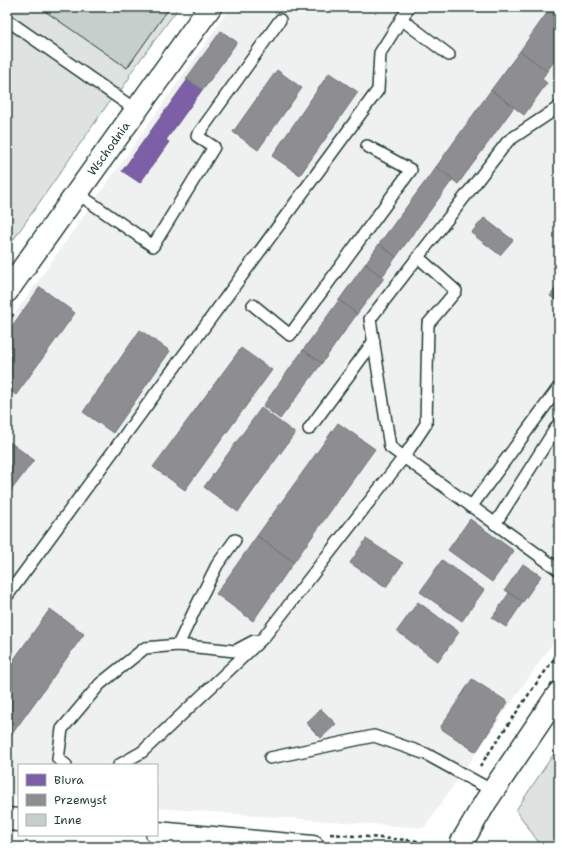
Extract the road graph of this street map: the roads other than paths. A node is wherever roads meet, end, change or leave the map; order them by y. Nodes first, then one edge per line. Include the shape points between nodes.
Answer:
1 (210, 7) edge
2 (409, 7) edge
3 (401, 19) junction
4 (7, 20) edge
5 (280, 20) dead end
6 (449, 55) dead end
7 (559, 107) edge
8 (136, 110) junction
9 (367, 146) dead end
10 (77, 193) junction
11 (418, 258) junction
12 (7, 291) edge
13 (254, 305) dead end
14 (374, 341) junction
15 (559, 387) edge
16 (559, 423) edge
17 (309, 429) dead end
18 (404, 457) junction
19 (472, 507) junction
20 (495, 524) junction
21 (235, 540) dead end
22 (559, 570) edge
23 (7, 596) edge
24 (178, 645) junction
25 (237, 655) junction
26 (559, 693) edge
27 (270, 758) dead end
28 (65, 764) edge
29 (121, 764) edge
30 (493, 791) junction
31 (7, 819) edge
32 (18, 820) edge
33 (158, 833) edge
34 (313, 847) edge
35 (462, 847) edge

1 - 8 street, Wschodnia
2 - 3 lane
3 - 6 lane
3 - 23 lane via 380,53 378,90
4 - 8 lane
5 - 10 lane via 197,136 214,147 153,246
7 - 11 lane via 508,141
8 - 10 street, Wschodnia
9 - 13 lane via 412,170 290,335
10 - 12 street, Wschodnia
11 - 14 lane via 370,319
11 - 18 lane via 456,291 428,324 426,424
14 - 17 lane
14 - 18 lane via 390,447
15 - 19 lane
16 - 20 lane
18 - 19 lane
18 - 25 lane via 264,637
19 - 20 lane
20 - 22 lane
21 - 24 lane via 217,565
24 - 25 lane
24 - 28 lane via 145,648 100,684 62,729 58,759
25 - 29 lane via 142,752
26 - 30 street
27 - 30 lane via 374,736 426,754
30 - 35 street via 462,842
31 - 32 street
33 - 34 street

